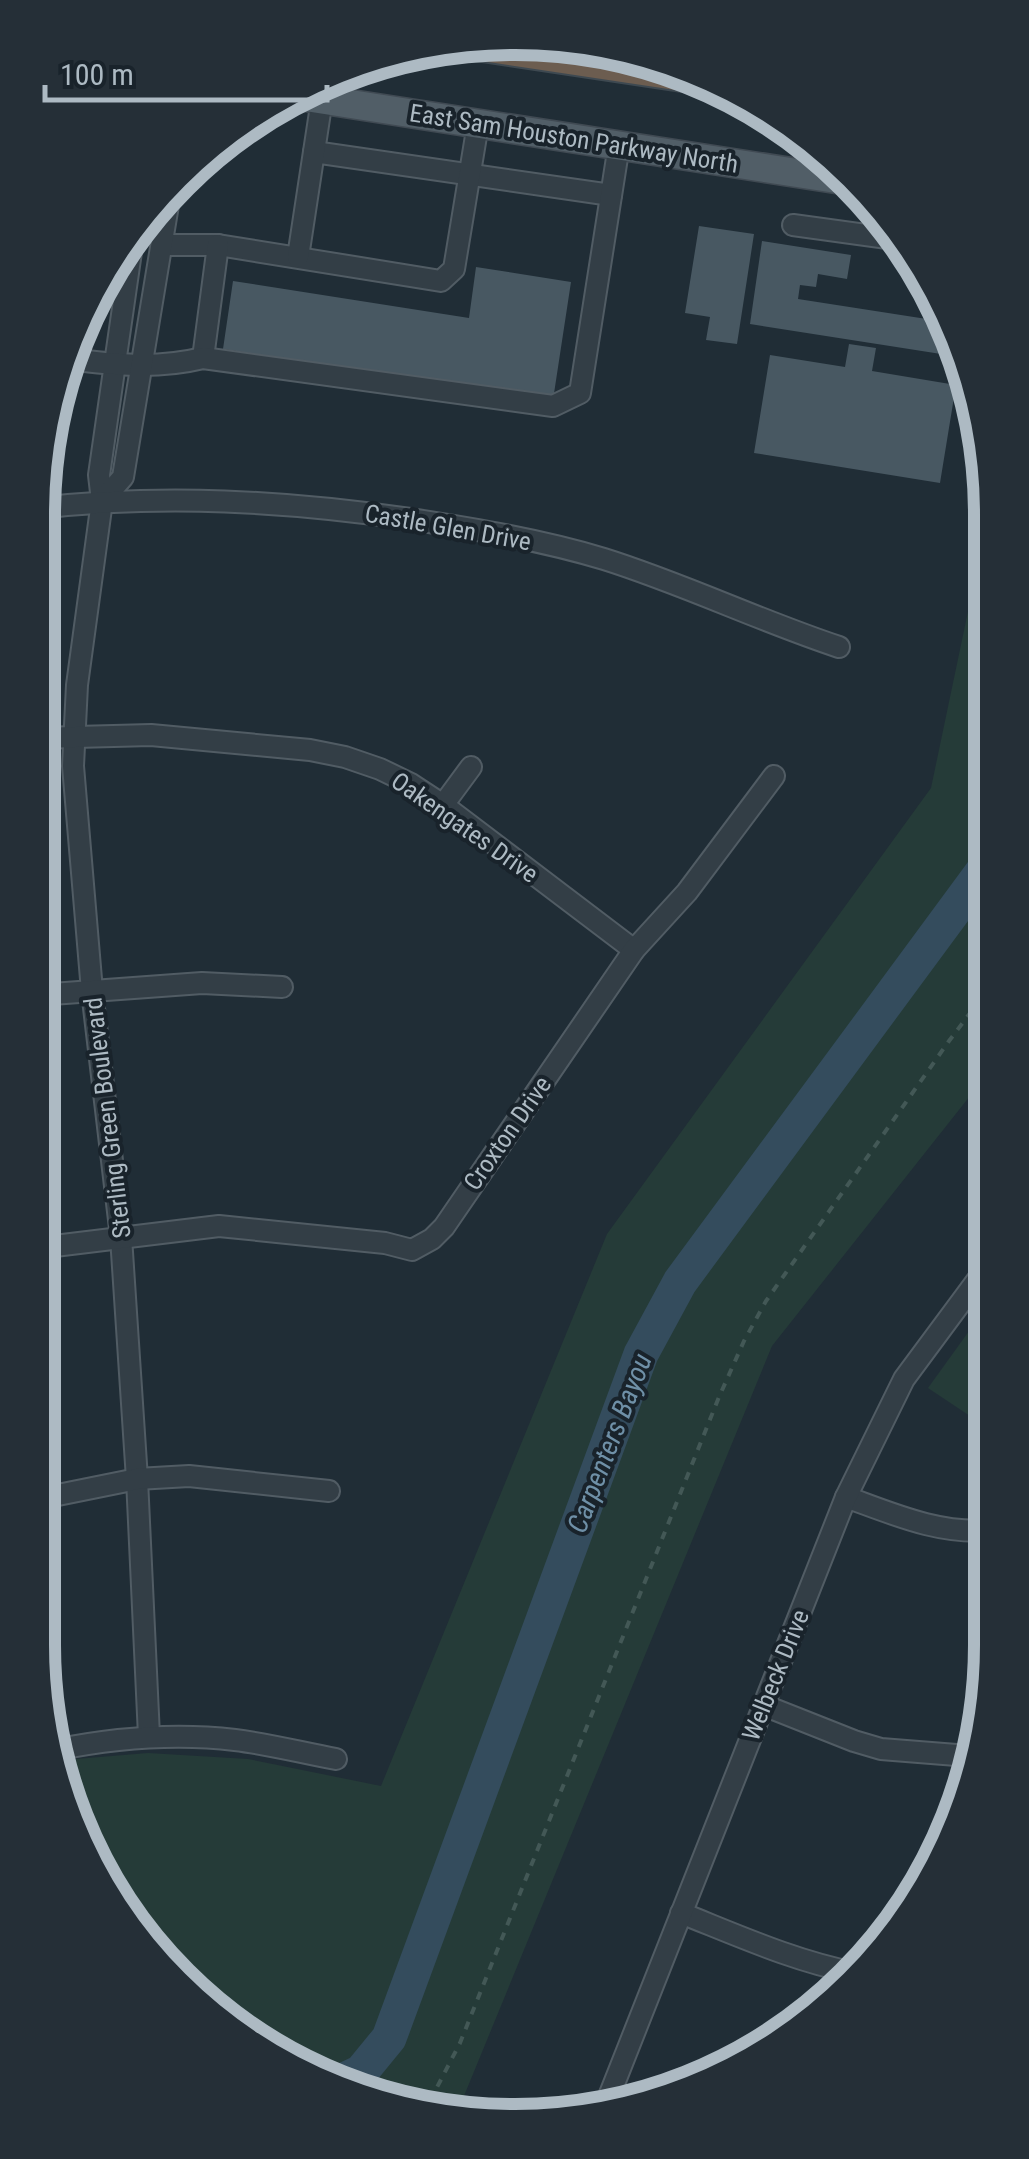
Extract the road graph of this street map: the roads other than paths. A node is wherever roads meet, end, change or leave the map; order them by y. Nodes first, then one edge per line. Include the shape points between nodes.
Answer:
1 (559, 57) edge
2 (606, 65) edge
3 (318, 99) edge
4 (310, 102) edge
5 (478, 124) junction
6 (619, 145) junction
7 (314, 152) junction
8 (470, 174) junction
9 (824, 176) edge
10 (611, 196) junction
11 (166, 215) edge
12 (794, 226) dead end
13 (881, 237) edge
14 (162, 244) junction
15 (218, 244) junction
16 (298, 258) junction
17 (129, 264) edge
18 (204, 358) junction
19 (81, 361) edge
20 (115, 365) junction
21 (143, 366) junction
22 (102, 501) junction
23 (55, 506) edge
24 (839, 647) dead end
25 (55, 738) edge
26 (74, 738) junction
27 (472, 768) dead end
28 (774, 776) dead end
29 (442, 805) junction
30 (634, 950) junction
31 (282, 987) dead end
32 (92, 991) junction
33 (55, 994) edge
34 (121, 1238) junction
35 (55, 1246) edge
36 (974, 1285) edge
37 (137, 1479) junction
38 (329, 1491) dead end
39 (55, 1496) edge
40 (846, 1496) junction
41 (974, 1531) edge
42 (764, 1705) junction
43 (149, 1736) junction
44 (67, 1748) edge
45 (960, 1755) edge
46 (336, 1759) dead end
47 (681, 1913) junction
48 (838, 1970) edge
49 (610, 2094) edge

1 - 2 highway
3 - 5 main road, East Sam Houston Parkway North
4 - 7 street
5 - 6 main road, East Sam Houston Parkway North
5 - 8 street
6 - 9 main road, East Sam Houston Parkway North
6 - 10 street
7 - 8 street
7 - 16 street
8 - 10 street
8 - 16 street via 454,270 441,280
10 - 18 street via 580,393 554,406
11 - 14 street, Sterling Green Boulevard
12 - 13 street
14 - 15 street
14 - 21 street, Sterling Green Boulevard
15 - 16 street
15 - 18 street
17 - 20 street, Sterling Green Boulevard
18 - 21 street
19 - 20 street
20 - 21 street
20 - 22 street, Sterling Green Boulevard via 99,475
21 - 22 street, Sterling Green Boulevard via 124,477
22 - 23 street, Castle Glen Drive
22 - 24 street, Castle Glen Drive via 291,504 536,541
22 - 26 street, Sterling Green Boulevard
25 - 26 street, Oakengates Drive
26 - 29 street, Oakengates Drive via 150,735 345,757 411,784
26 - 32 street, Sterling Green Boulevard
27 - 29 street
28 - 30 street, Croxton Drive
29 - 30 street, Oakengates Drive
30 - 34 street, Croxton Drive via 432,1240 412,1250 219,1226
31 - 32 street via 202,983
32 - 33 street
32 - 34 street, Sterling Green Boulevard
34 - 35 street, Croxton Drive
34 - 37 street, Sterling Green Boulevard
36 - 40 street, Welbeck Drive via 904,1379
37 - 38 street via 189,1476
37 - 39 street
37 - 43 street, Sterling Green Boulevard
40 - 41 street via 941,1528
40 - 42 street, Welbeck Drive
42 - 45 street via 880,1749
42 - 47 street, Welbeck Drive
43 - 44 street
43 - 46 street via 237,1740
47 - 48 street via 780,1954
47 - 49 street, Welbeck Drive

